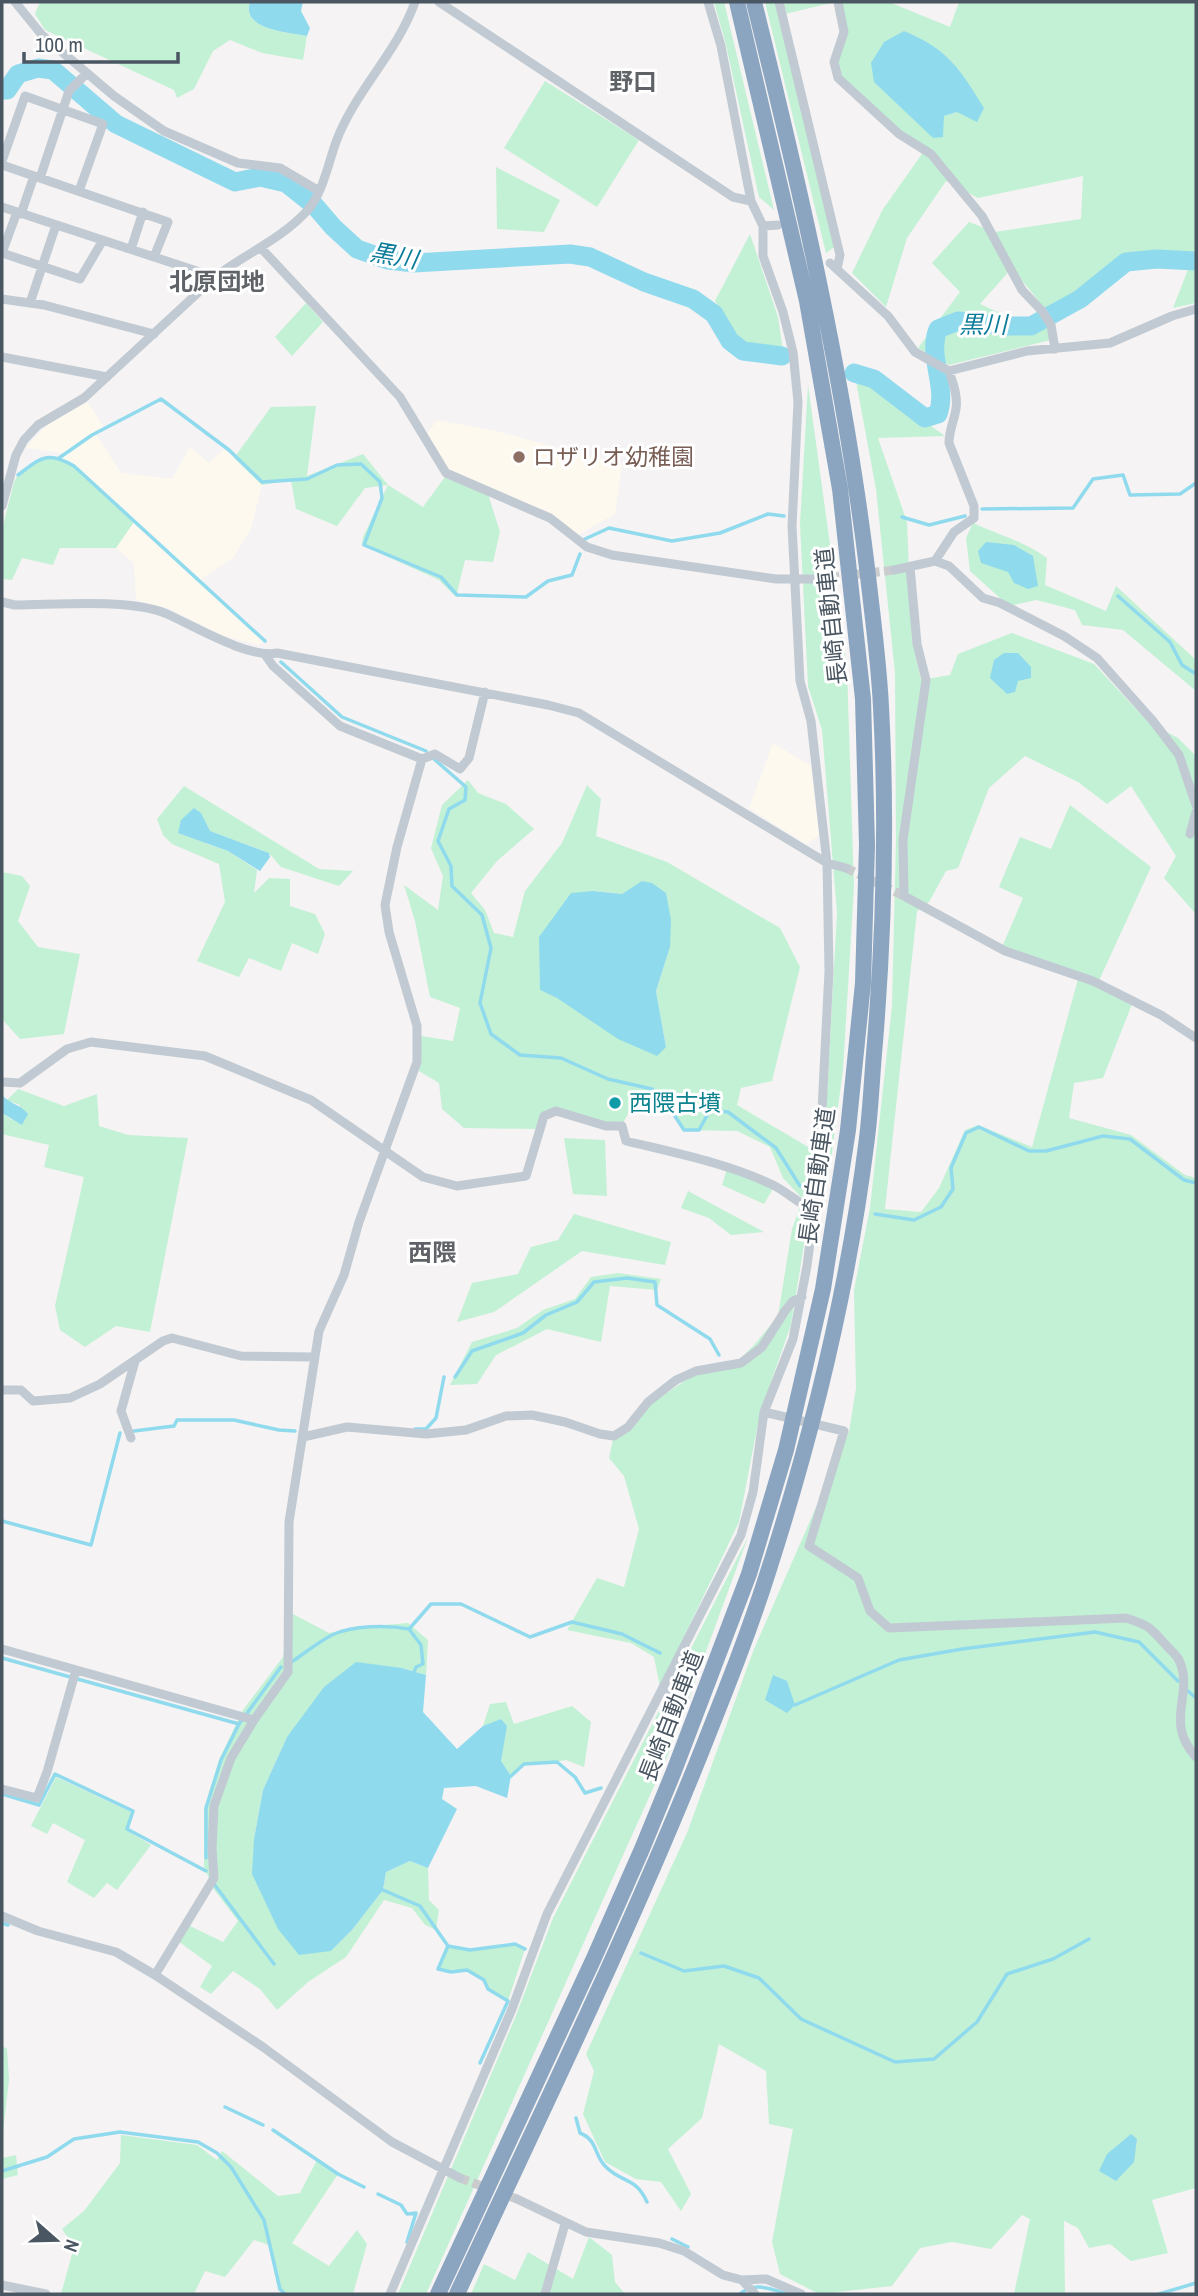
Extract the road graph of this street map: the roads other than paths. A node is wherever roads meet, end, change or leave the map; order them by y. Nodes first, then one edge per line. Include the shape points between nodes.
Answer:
1 (15, 2) edge
2 (415, 2) edge
3 (439, 2) edge
4 (708, 2) edge
5 (737, 2) edge
6 (754, 2) edge
7 (779, 2) edge
8 (838, 2) edge
9 (87, 73) junction
10 (64, 110) junction
11 (2, 163) edge
12 (37, 177) junction
13 (79, 191) junction
14 (318, 194) junction
15 (751, 201) junction
16 (2, 207) edge
17 (143, 212) junction
18 (19, 213) junction
19 (56, 225) junction
20 (778, 225) dead end
21 (763, 226) junction
22 (103, 240) junction
23 (261, 248) junction
24 (131, 249) junction
25 (154, 257) junction
26 (42, 267) junction
27 (215, 277) junction
28 (2, 299) edge
29 (30, 303) junction
30 (1196, 309) edge
31 (154, 334) junction
32 (1055, 349) junction
33 (2, 357) edge
34 (949, 371) junction
35 (107, 377) junction
36 (2, 506) edge
37 (935, 561) junction
38 (910, 567) junction
39 (894, 570) tunnel mouth
40 (817, 579) tunnel mouth
41 (796, 580) junction
42 (2, 602) edge
43 (266, 656) junction
44 (485, 692) junction
45 (422, 758) junction
46 (1196, 805) edge
47 (1196, 812) edge
48 (1190, 834) dead end
49 (827, 863) junction
50 (846, 868) tunnel mouth
51 (1196, 1038) edge
52 (2, 1082) edge
53 (384, 1150) junction
54 (814, 1210) junction
55 (802, 1297) junction
56 (314, 1357) junction
57 (135, 1361) junction
58 (2, 1389) edge
59 (769, 1413) junction
60 (303, 1437) junction
61 (131, 1438) dead end
62 (2, 1649) edge
63 (76, 1670) junction
64 (662, 1692) junction
65 (685, 1699) dead end
66 (254, 1720) junction
67 (1196, 1757) edge
68 (2, 1788) edge
69 (2, 1916) edge
70 (155, 1975) junction
71 (442, 2169) junction
72 (460, 2178) tunnel mouth
73 (517, 2199) tunnel mouth
74 (565, 2224) junction
75 (745, 2282) junction
76 (2, 2285) edge
77 (546, 2291) edge
78 (46, 2294) edge
79 (390, 2294) edge
80 (438, 2294) edge
81 (457, 2294) edge
82 (755, 2294) edge
83 (801, 2294) edge

1 - 9 street via 42,35
2 - 14 street via 406,26 344,124
3 - 15 street via 733,197
4 - 15 street
5 - 80 highway, 長崎自動車道 via 807,300 840,489 863,699 867,845 863,969 848,1129 824,1289 786,1450 749,1574 636,1861
6 - 81 highway, 長崎自動車道 via 824,298 858,487 876,639 884,849 881,969 867,1137 817,1401 769,1570 669,1832
7 - 34 street via 840,255 834,266 888,316 915,352
8 - 32 street via 844,32 834,62 838,78 899,134 931,154 982,216 1022,290 1051,325
9 - 10 street via 69,91
9 - 14 street via 164,131 238,163 280,168
10 - 11 street via 25,96
10 - 12 street
10 - 13 street via 103,124
11 - 12 street
12 - 13 street
12 - 18 street
13 - 17 street
14 - 23 street via 289,229
15 - 21 street
16 - 18 street
17 - 24 street
17 - 25 street via 168,222
18 - 19 street
18 - 26 street via 2,253
19 - 22 street
19 - 26 street
20 - 21 street
21 - 41 street via 763,256 793,352 798,402 792,526
22 - 24 street
22 - 26 street via 80,279
23 - 27 street
23 - 41 street via 400,397 446,473 550,518 587,547 612,555
24 - 25 street
25 - 27 street
26 - 29 street
27 - 31 street
28 - 29 street
29 - 31 street
30 - 32 street via 1111,344
31 - 35 street
32 - 34 street via 1027,351
33 - 35 street
34 - 37 street via 956,393 949,443 974,506 974,518 954,532
35 - 36 street via 24,440
37 - 38 street
37 - 46 street via 949,566 983,598 1063,636 1097,658 1179,755
38 - 39 street
38 - 51 street via 917,644 926,680 903,841 904,897 1005,951 1093,981
40 - 41 street
41 - 49 street via 800,681 811,721
42 - 43 street via 133,605 163,612
43 - 44 street via 278,653
43 - 45 street via 340,726
44 - 45 street via 469,758 460,769 435,754
44 - 49 street via 579,713
45 - 53 street via 385,905 388,932 417,1026 416,1062
47 - 48 street
49 - 50 street
49 - 54 street via 829,971
52 - 53 street via 20,1083 66,1049 91,1042 205,1056 311,1100
53 - 54 street via 423,1177 457,1186 526,1176 544,1116 556,1111 606,1126 622,1126 626,1141 727,1167 774,1185
53 - 56 street via 344,1275 319,1331
54 - 55 street
55 - 59 street
55 - 60 street via 793,1301 762,1346 741,1363 696,1371 676,1380 614,1436 532,1415 506,1416 466,1430 426,1434 347,1427
56 - 57 street via 242,1356 172,1338
56 - 60 street
57 - 58 street via 70,1398 33,1401 22,1390
57 - 61 street via 121,1411
59 - 64 street via 741,1535
59 - 67 street via 844,1431 809,1546 858,1578 870,1611 889,1628 1126,1618 1148,1625 1179,1659 1184,1679 1179,1722 1186,1746
60 - 66 street via 289,1522 288,1672
62 - 63 street
63 - 66 street
63 - 68 street via 37,1798
64 - 65 street
64 - 71 street via 547,1914 512,2010
66 - 70 street via 231,1758 214,1806 214,1878
69 - 70 street via 116,1952
70 - 71 street via 263,2046 392,2142
71 - 72 street
71 - 79 street
73 - 74 street
74 - 75 street via 684,2251 723,2275
74 - 77 street
75 - 82 street
75 - 83 street via 766,2279
76 - 78 street

